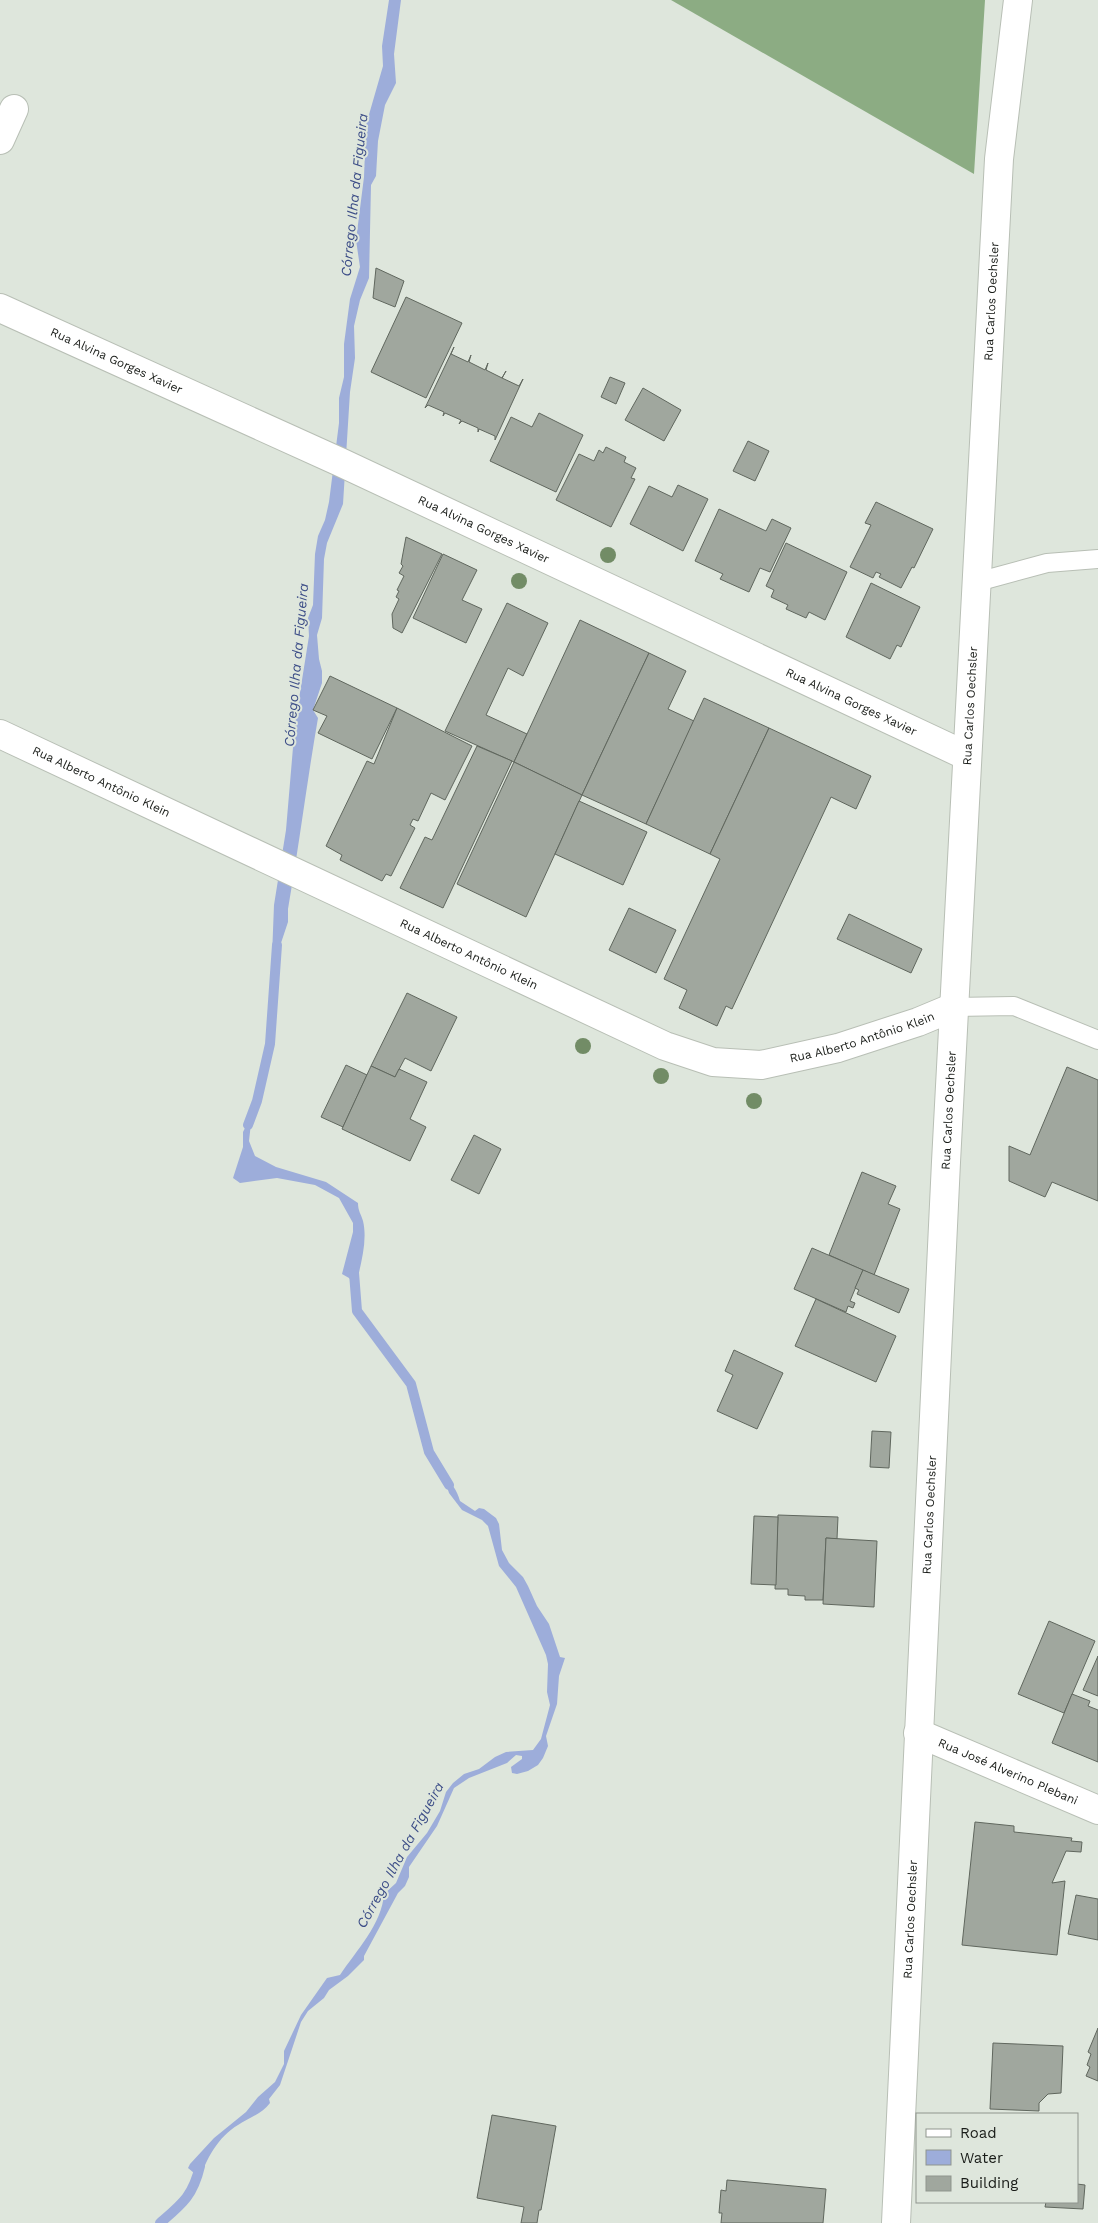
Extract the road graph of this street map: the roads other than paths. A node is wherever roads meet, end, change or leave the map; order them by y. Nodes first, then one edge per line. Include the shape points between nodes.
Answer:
1 (1018, 0) edge
2 (14, 109) dead end
3 (0, 140) edge
4 (0, 308) edge
5 (1098, 559) edge
6 (977, 582) junction
7 (0, 734) edge
8 (966, 756) junction
9 (954, 1007) junction
10 (1098, 1040) edge
11 (918, 1733) junction
12 (1098, 1810) edge
13 (896, 2223) edge

1 - 6 street, Rua Carlos Oechsler via 999,159
2 - 3 street
4 - 8 street, Rua Alvina Gorges Xavier via 331,458
5 - 6 lane via 1047,563
6 - 8 street, Rua Carlos Oechsler
7 - 9 street, Rua Alberto Antônio Klein via 665,1046 713,1062 761,1065 838,1048
8 - 9 street, Rua Carlos Oechsler
9 - 10 lane via 1014,1006
9 - 11 street, Rua Carlos Oechsler
11 - 12 street, Rua José Alverino Plebani
11 - 13 street, Rua Carlos Oechsler

